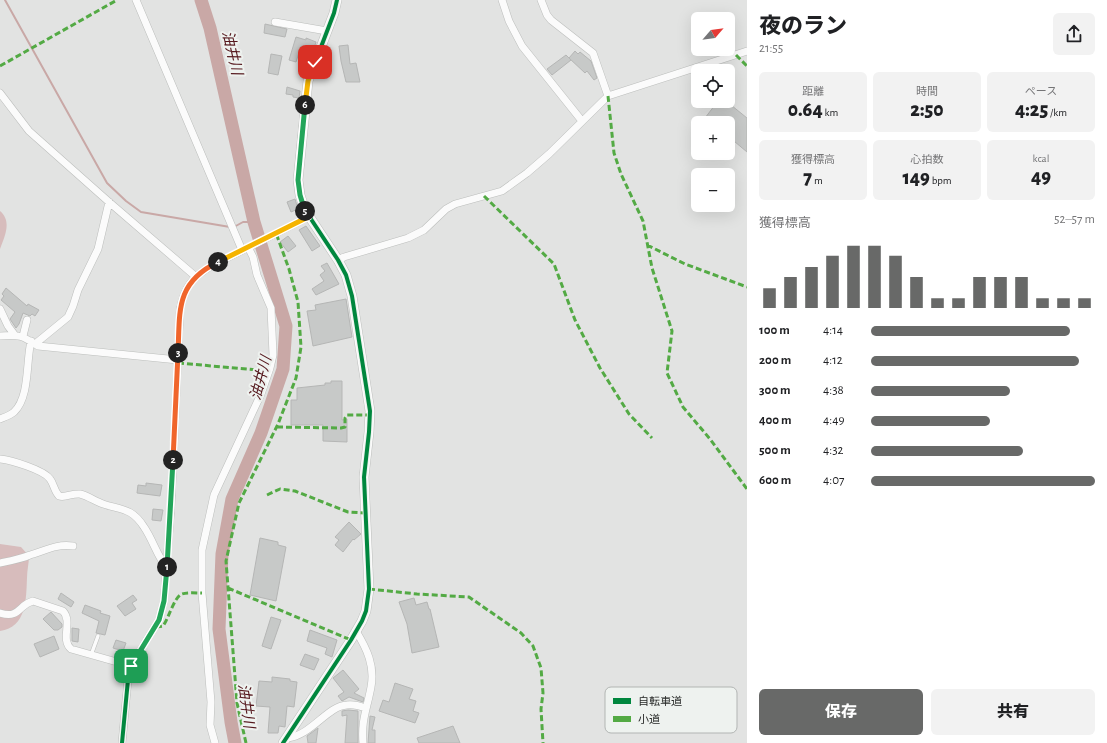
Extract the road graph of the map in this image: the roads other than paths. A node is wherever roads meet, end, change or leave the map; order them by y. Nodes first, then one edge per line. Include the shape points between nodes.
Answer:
1 (136, 0) edge
2 (337, 0) edge
3 (502, 0) edge
4 (541, 0) edge
5 (275, 22) dead end
6 (327, 31) junction
7 (747, 51) edge
8 (0, 93) edge
9 (608, 96) junction
10 (3, 103) edge
11 (582, 121) junction
12 (109, 202) junction
13 (308, 217) junction
14 (248, 247) junction
15 (338, 260) junction
16 (196, 276) junction
17 (0, 309) edge
18 (27, 320) dead end
19 (14, 334) junction
20 (0, 336) edge
21 (23, 336) junction
22 (33, 342) junction
23 (178, 360) junction
24 (0, 419) edge
25 (0, 459) edge
26 (73, 546) dead end
27 (0, 564) edge
28 (167, 568) junction
29 (0, 613) edge
30 (356, 631) junction
31 (98, 636) dead end
32 (91, 655) junction
33 (131, 666) junction
34 (366, 708) junction
35 (285, 740) edge
36 (122, 743) edge
37 (215, 743) edge
38 (363, 743) edge

1 - 14 street via 232,228
2 - 6 street
3 - 11 street via 522,46
4 - 9 street via 551,20 595,56
5 - 6 street
6 - 13 street via 308,81 304,117 298,180
7 - 9 street
8 - 10 street
9 - 11 street
10 - 12 street via 29,131
11 - 15 street via 549,154 502,191 455,204 424,230 408,238
12 - 16 street
12 - 22 street via 98,249 78,290 74,306 68,317
13 - 14 street
13 - 15 street
14 - 16 street
14 - 37 street via 271,308 273,355 261,394 214,495 202,550 202,593 211,702 210,725
15 - 30 street via 346,275 352,296 370,411 364,477 369,589 366,611
16 - 23 street via 184,294 182,302
17 - 19 street
18 - 21 street
19 - 20 street
19 - 21 street
21 - 22 street
22 - 23 street via 38,346
22 - 24 street via 28,352 27,377 20,403 13,413
23 - 28 street
25 - 28 street via 20,463 44,474 50,478 59,496 80,494 132,513 145,528
26 - 27 street via 50,547
28 - 33 street via 164,601 159,620
29 - 32 street via 16,614 33,601 63,611 68,621 67,645 71,649
30 - 34 street via 365,645 371,664 371,687
30 - 35 street
31 - 32 lane
32 - 33 street
33 - 36 street
34 - 35 street via 354,705 341,706 307,730
34 - 38 street via 362,728

